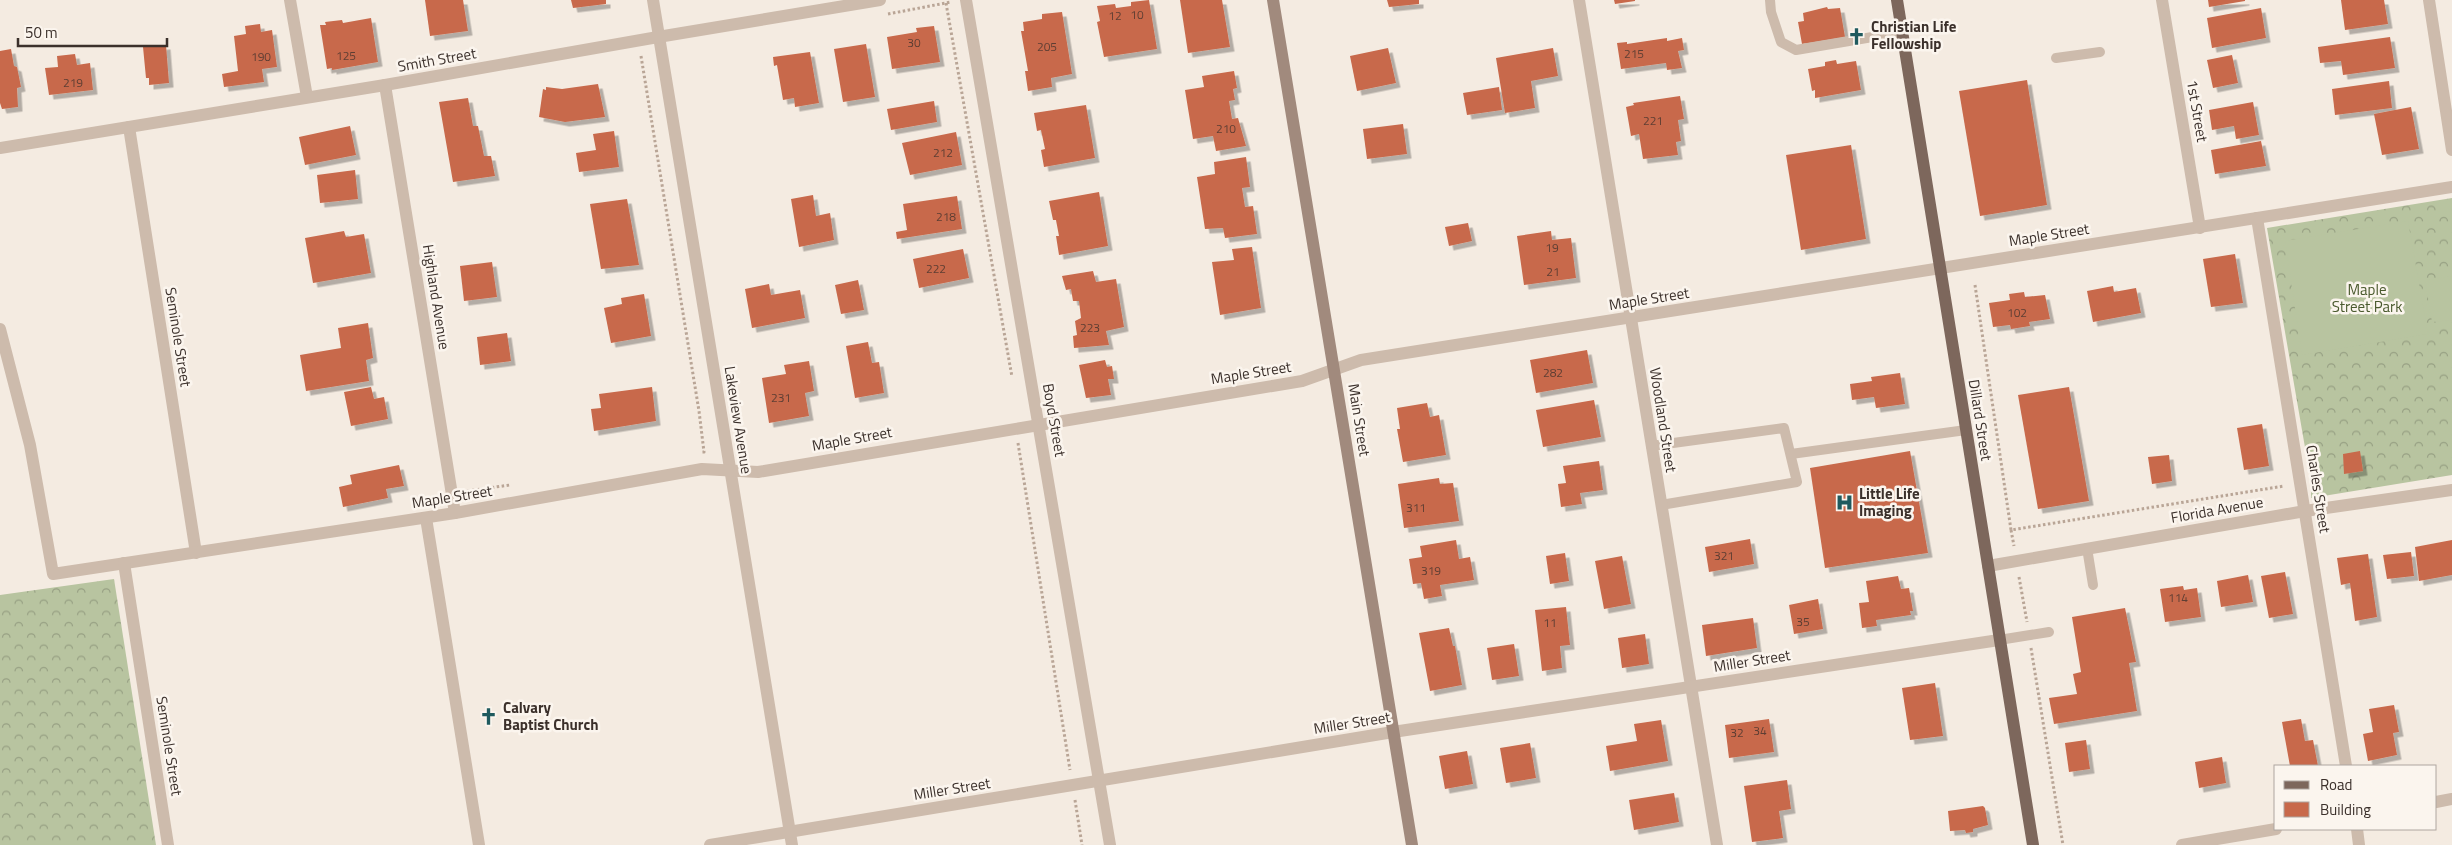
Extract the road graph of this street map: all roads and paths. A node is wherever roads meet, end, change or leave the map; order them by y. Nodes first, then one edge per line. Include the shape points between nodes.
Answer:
1 (290, 0) edge
2 (653, 0) edge
3 (880, 0) edge
4 (966, 0) edge
5 (1273, 0) edge
6 (1579, 0) edge
7 (1770, 0) edge
8 (1897, 0) edge
9 (2162, 0) edge
10 (2429, 0) edge
11 (1902, 32) junction
12 (658, 37) junction
13 (2100, 52) dead end
14 (632, 56) dead end
15 (2056, 58) dead end
16 (385, 86) junction
17 (307, 97) junction
18 (129, 127) junction
19 (0, 148) edge
20 (2452, 150) edge
21 (2452, 187) edge
22 (2257, 218) junction
23 (2200, 228) junction
24 (1939, 269) junction
25 (1975, 285) dead end
26 (1630, 318) junction
27 (0, 329) edge
28 (1335, 369) junction
29 (1038, 425) junction
30 (1966, 430) junction
31 (1651, 446) junction
32 (694, 454) dead end
33 (1791, 454) junction
34 (730, 470) junction
35 (466, 484) dead end
36 (515, 484) dead end
37 (2285, 486) dead end
38 (2452, 490) edge
39 (1661, 505) junction
40 (2305, 511) junction
41 (455, 513) junction
42 (426, 518) junction
43 (2011, 530) junction
44 (2087, 548) junction
45 (196, 553) junction
46 (2016, 561) junction
47 (124, 563) junction
48 (1988, 566) junction
49 (2093, 586) dead end
50 (2049, 632) dead end
51 (2028, 635) junction
52 (1999, 640) junction
53 (1692, 687) junction
54 (1393, 732) junction
55 (2346, 765) edge
56 (1100, 780) junction
57 (2452, 799) edge
58 (2437, 802) edge
59 (2274, 829) edge
60 (2356, 830) edge
61 (791, 839) edge
62 (168, 845) edge
63 (480, 845) edge
64 (710, 845) edge
65 (1110, 845) edge
66 (1412, 845) edge
67 (1718, 845) edge
68 (2033, 845) edge
69 (2063, 845) edge
70 (2182, 845) edge
71 (2359, 845) edge

1 - 17 street
2 - 12 street, Lakeview Avenue
3 - 12 street, Smith Street
4 - 29 street, Boyd Street
5 - 28 main road, Main Street
6 - 26 street, Woodland Street
7 - 11 lane via 1781,42 1796,50
8 - 11 main road, Dillard Street
9 - 23 street, 1st Street
10 - 20 street
11 - 24 main road, Dillard Street
12 - 16 street, Smith Street
12 - 34 street, Lakeview Avenue
13 - 15 lane
14 - 32 path via 641,54 699,411 704,452
16 - 17 street, Smith Street
16 - 41 street, Highland Avenue
17 - 18 street, Smith Street
18 - 19 street, Smith Street
18 - 45 street, Seminole Street
21 - 22 street, Maple Street
22 - 23 street, Maple Street
22 - 40 street, Charles Street
23 - 24 street, Maple Street
24 - 26 street, Maple Street
24 - 30 main road, Dillard Street
25 - 43 path
26 - 28 street, Maple Street via 1361,360
26 - 31 street, Woodland Street
27 - 47 street, Maple Street via 30,445 53,574
28 - 29 street, Maple Street via 1302,381
28 - 54 main road, Main Street
29 - 34 street, Maple Street via 758,472
29 - 56 street, Boyd Street
30 - 33 lane
30 - 48 main road, Dillard Street
31 - 33 lane via 1784,428
31 - 39 street, Woodland Street
33 - 39 lane via 1797,482
34 - 41 street, Maple Street via 702,469
34 - 61 street, Lakeview Avenue
35 - 36 path via 468,492
37 - 43 path
38 - 40 street, Florida Avenue
39 - 53 street, Woodland Street
40 - 44 street, Florida Avenue
40 - 55 street, Charles Street
41 - 42 street, Maple Street
42 - 45 street, Maple Street
42 - 63 street
43 - 46 path
44 - 46 street, Florida Avenue
44 - 49 lane
45 - 47 street, Maple Street
46 - 48 street, Florida Avenue
46 - 51 path
47 - 62 street, Seminole Street
48 - 52 main road, Dillard Street
50 - 51 lane
51 - 52 lane
51 - 69 path
52 - 53 street, Miller Street
52 - 68 main road, Dillard Street
53 - 54 street, Miller Street
53 - 67 street, Woodland Street
54 - 56 street, Miller Street
54 - 66 main road, Main Street
56 - 61 street, Miller Street
56 - 65 street, Boyd Street
57 - 58 street
59 - 70 street
60 - 71 street
61 - 64 street, Miller Street

